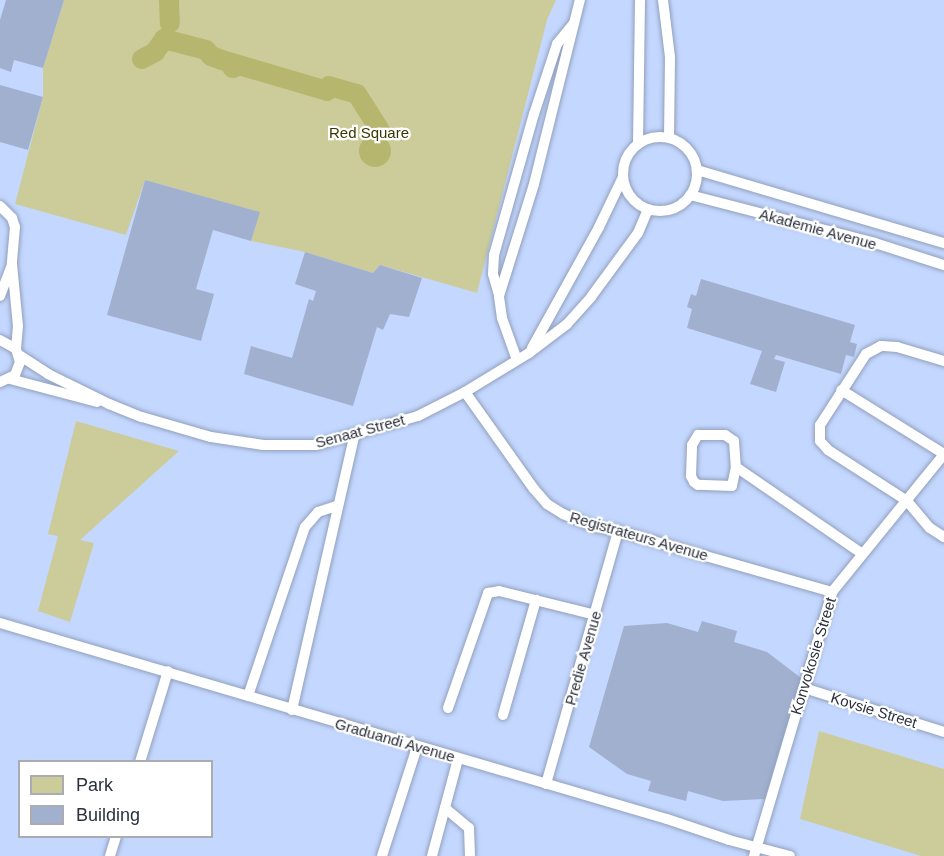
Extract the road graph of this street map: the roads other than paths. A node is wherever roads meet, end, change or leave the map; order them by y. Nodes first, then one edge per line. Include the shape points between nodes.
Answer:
1 (580, 0) edge
2 (640, 0) edge
3 (663, 0) edge
4 (574, 23) junction
5 (669, 138) junction
6 (638, 144) junction
7 (697, 170) junction
8 (623, 177) junction
9 (690, 195) junction
10 (0, 206) edge
11 (648, 209) junction
12 (944, 243) edge
13 (12, 264) junction
14 (944, 265) edge
15 (500, 296) junction
16 (0, 297) edge
17 (0, 340) edge
18 (17, 352) junction
19 (529, 354) junction
20 (517, 360) junction
21 (944, 361) edge
22 (5, 381) edge
23 (841, 390) junction
24 (465, 392) junction
25 (109, 404) junction
26 (354, 436) junction
27 (944, 454) edge
28 (736, 467) junction
29 (907, 501) junction
30 (337, 506) junction
31 (618, 531) junction
32 (944, 537) edge
33 (861, 553) junction
34 (832, 592) junction
35 (536, 600) junction
36 (595, 615) junction
37 (0, 622) edge
38 (168, 671) junction
39 (804, 688) junction
40 (248, 696) junction
41 (448, 708) dead end
42 (292, 710) junction
43 (503, 715) dead end
44 (944, 732) edge
45 (417, 747) junction
46 (458, 759) junction
47 (141, 760) edge
48 (546, 784) junction
49 (445, 808) junction
50 (116, 838) edge
51 (755, 851) edge
52 (110, 856) edge
53 (382, 856) edge
54 (432, 856) edge
55 (470, 856) edge
56 (790, 856) edge

1 - 4 lane
2 - 6 lane
3 - 5 lane via 670,57
4 - 15 lane via 534,184
4 - 15 lane via 557,44 494,255 493,274
5 - 6 lane via 658,136
5 - 7 lane via 688,149
6 - 8 lane via 626,158
7 - 9 lane
7 - 12 lane, Akademie Avenue
8 - 11 lane via 634,200
8 - 19 lane
9 - 11 lane via 672,209
9 - 14 lane, Akademie Avenue
10 - 13 lane via 15,227
11 - 19 lane, Senaat Street via 638,233 591,297 567,324
13 - 16 lane
13 - 18 lane
15 - 20 lane via 502,318
17 - 18 lane, Senaat Street
18 - 22 lane via 18,369
18 - 25 lane, Senaat Street via 48,374
19 - 20 lane, Senaat Street
20 - 24 lane, Senaat Street
21 - 23 lane via 897,346 881,346 866,354
22 - 25 lane, Senaat Street
23 - 27 lane
23 - 29 lane via 820,425 820,441
24 - 26 lane, Senaat Street via 418,416
24 - 31 lane, Registrateurs Avenue via 547,504 592,526
25 - 26 lane, Senaat Street via 211,437 263,445 316,445
26 - 30 lane
27 - 29 lane, Konvokosie Street
28 - 28 lane via 732,486 698,485 691,476 694,439 702,435 732,438
28 - 33 lane
29 - 32 lane via 930,528
29 - 33 lane, Konvokosie Street
30 - 40 lane via 318,512 305,527
30 - 42 lane
31 - 34 lane, Registrateurs Avenue
31 - 36 lane, Predie Avenue
33 - 34 lane, Konvokosie Street
34 - 39 lane, Konvokosie Street
35 - 36 lane
35 - 41 lane via 499,591 488,593
35 - 43 lane
36 - 48 lane, Predie Avenue
37 - 38 lane, Graduandi Avenue
38 - 40 lane, Graduandi Avenue
38 - 47 lane
39 - 44 lane, Kovsie Street
39 - 51 lane, Konvokosie Street
40 - 42 lane, Graduandi Avenue
42 - 45 lane, Graduandi Avenue
45 - 46 lane, Graduandi Avenue
45 - 53 lane
46 - 48 lane, Graduandi Avenue
46 - 49 lane
48 - 51 lane, Graduandi Avenue
49 - 54 lane
49 - 55 lane via 469,828
50 - 52 lane
51 - 56 lane, Graduandi Avenue

